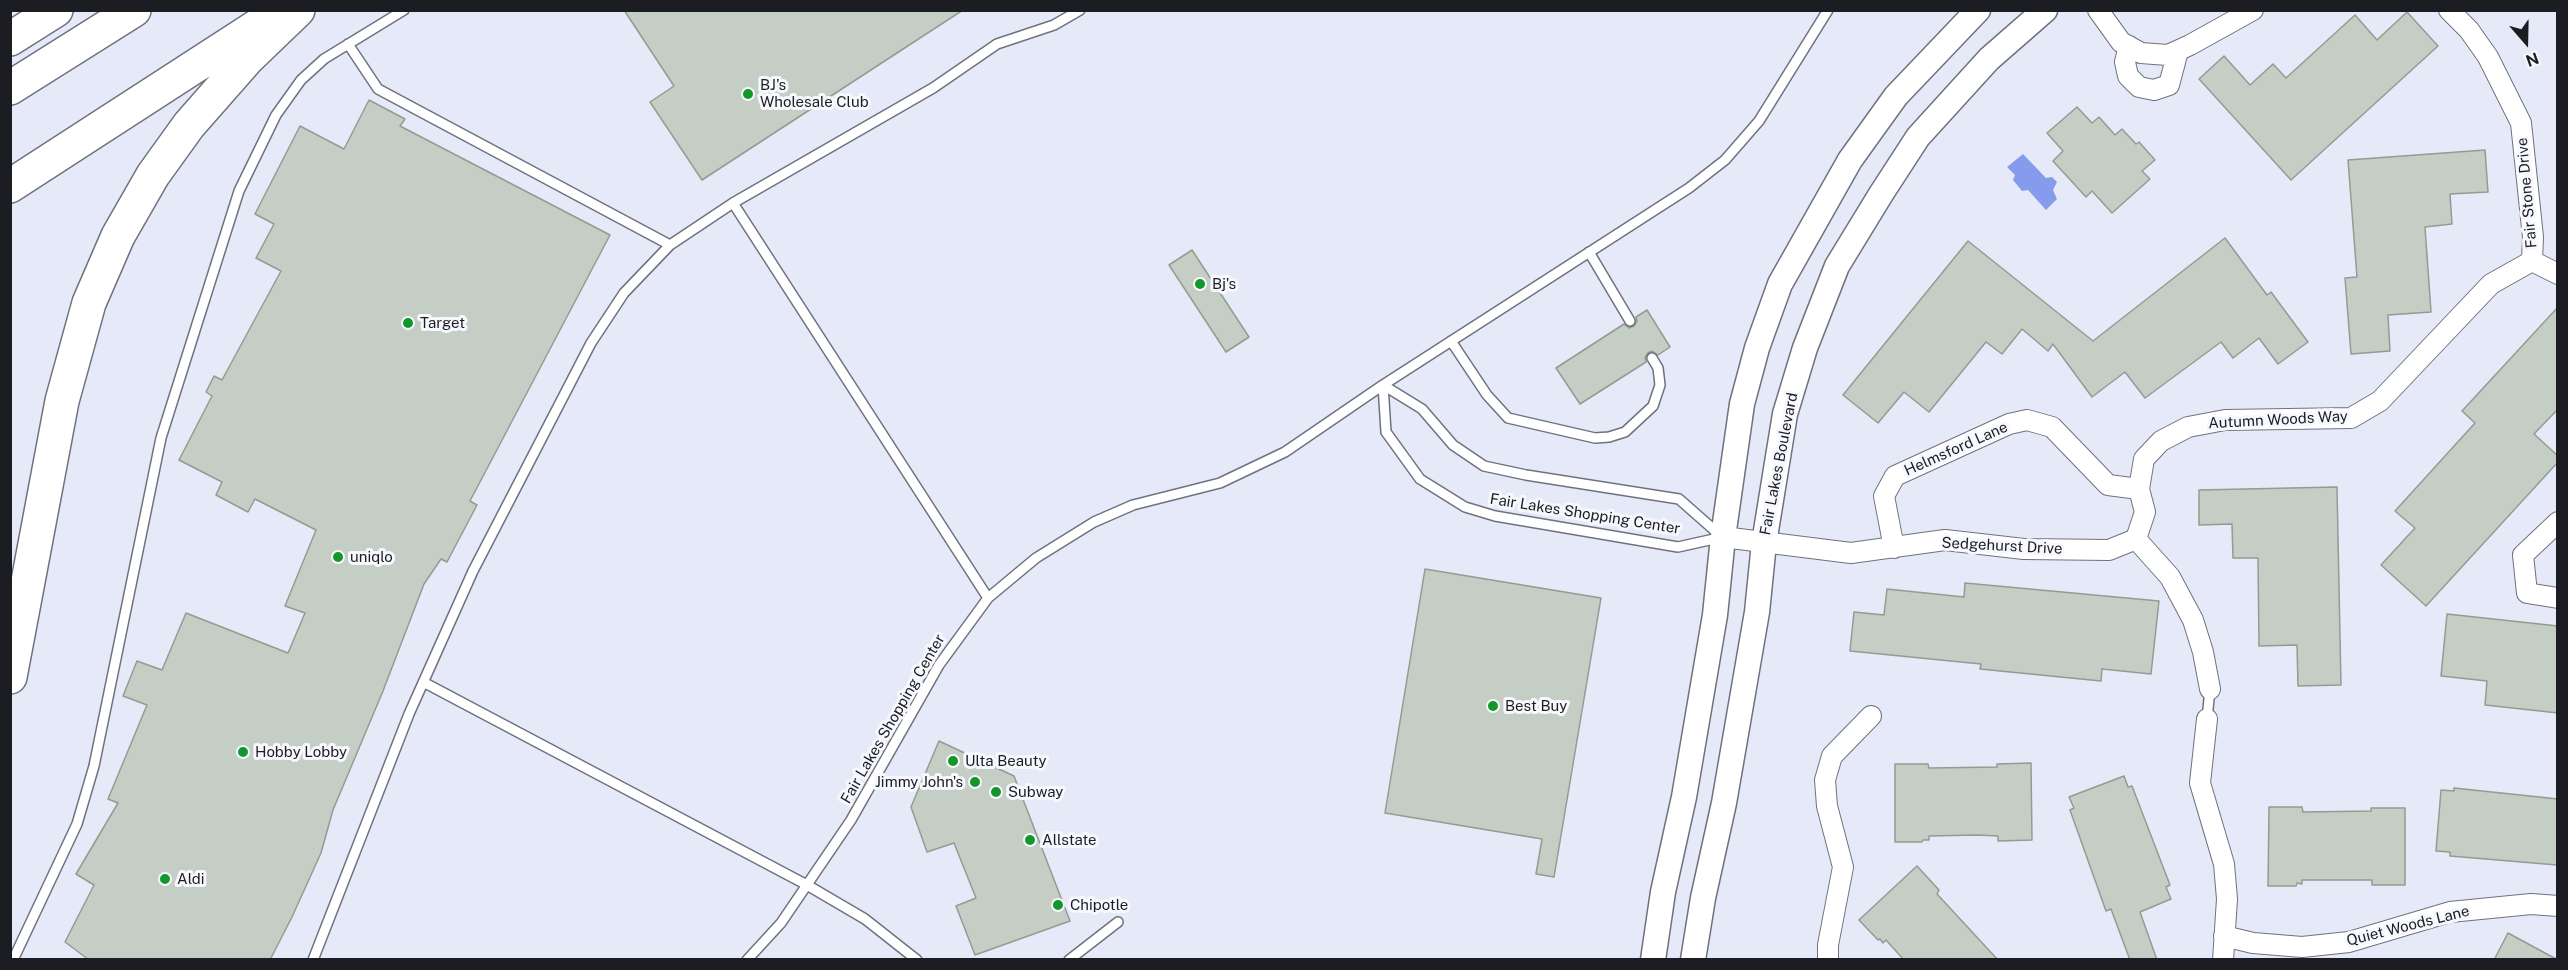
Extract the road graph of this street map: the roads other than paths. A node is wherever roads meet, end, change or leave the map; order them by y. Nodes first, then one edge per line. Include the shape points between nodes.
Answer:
1 (56, 10) edge
2 (134, 10) edge
3 (283, 10) edge
4 (298, 10) edge
5 (404, 10) edge
6 (1080, 10) edge
7 (1828, 10) edge
8 (1978, 10) edge
9 (2045, 10) edge
10 (2098, 10) edge
11 (2253, 10) edge
12 (2449, 10) edge
13 (10, 39) edge
14 (348, 44) junction
15 (2129, 46) junction
16 (2178, 51) junction
17 (10, 88) edge
18 (10, 186) edge
19 (733, 203) junction
20 (670, 246) junction
21 (1589, 252) junction
22 (2532, 261) junction
23 (2558, 274) edge
24 (1630, 321) dead end
25 (1451, 341) junction
26 (1652, 358) dead end
27 (1383, 385) junction
28 (2139, 489) junction
29 (2558, 522) edge
30 (1723, 537) junction
31 (2136, 539) junction
32 (1764, 543) junction
33 (1894, 548) junction
34 (988, 598) junction
35 (2558, 598) edge
36 (10, 677) edge
37 (425, 683) junction
38 (2210, 689) joint
39 (1871, 716) dead end
40 (2207, 719) joint
41 (807, 885) junction
42 (2558, 906) edge
43 (1118, 922) dead end
44 (2224, 936) junction
45 (13, 960) edge
46 (313, 960) edge
47 (747, 960) edge
48 (917, 960) edge
49 (1070, 960) edge
50 (1653, 960) edge
51 (1694, 960) edge
52 (1828, 960) edge
53 (2223, 960) edge

1 - 13 highway
2 - 17 highway
3 - 18 highway
4 - 36 highway via 247,59 189,125 153,175 118,236 97,284 62,401
5 - 14 lane
6 - 19 lane via 1054,25 997,44 933,88
7 - 21 lane, Fair Lakes Shopping Center via 1759,121 1725,160 1689,188
8 - 30 street via 1896,96 1850,160 1780,284 1742,404
9 - 32 street, Fair Lakes Boulevard via 1989,59 1918,137 1837,266 1805,348 1785,414
10 - 15 street via 2121,42
11 - 16 street
12 - 22 street, Fair Stone Drive via 2488,57 2521,123
14 - 20 lane via 378,89
14 - 45 lane via 301,80 276,115 239,191 161,438 94,766 76,824
15 - 16 street via 2141,53 2168,55
15 - 16 street via 2125,62 2128,76 2139,87 2154,90 2169,85
19 - 20 lane
19 - 34 lane
20 - 37 lane via 624,293 591,343 473,571
21 - 24 lane
21 - 25 lane, Fair Lakes Shopping Center
22 - 23 street, Fair Stone Drive
22 - 28 street, Autumn Woods Way via 2491,284 2380,401 2351,418 2225,420 2188,427 2161,441 2144,459
25 - 26 lane via 1492,402 1508,418 1595,438 1625,432 1653,406 1660,385
25 - 27 lane, Fair Lakes Shopping Center
27 - 30 lane, Fair Lakes Shopping Center via 1422,409 1453,446 1484,466 1679,500
27 - 30 lane, Fair Lakes Shopping Center via 1386,432 1420,478 1465,507 1495,516 1678,547
27 - 34 lane, Fair Lakes Shopping Center via 1256,468 1220,483 1133,505 1094,522 1036,558
28 - 31 street, Autumn Woods Way via 2145,512
28 - 33 street, Helmsford Lane via 2108,485 2052,427 2027,420 2008,424 1895,476 1884,496
29 - 35 street via 2523,555 2527,593
30 - 32 street, Sedgehurst Drive
30 - 50 street via 1715,615
31 - 33 street, Sedgehurst Drive via 2109,550 2024,549 1945,540
31 - 38 street via 2170,577 2193,620
32 - 33 street, Sedgehurst Drive via 1851,553
32 - 51 street, Fair Lakes Boulevard via 1755,624
34 - 41 lane, Fair Lakes Shopping Center via 939,665 851,820
37 - 41 lane
37 - 46 lane
38 - 40 lane
39 - 52 street via 1832,756 1825,780 1827,806 1843,867
40 - 44 street via 2200,783 2224,864
41 - 47 lane, Fair Lakes Shopping Center via 781,923
41 - 48 lane via 865,919
42 - 44 street, Quiet Woods Lane via 2531,904 2450,912 2349,942 2302,947
43 - 49 lane
44 - 53 street

